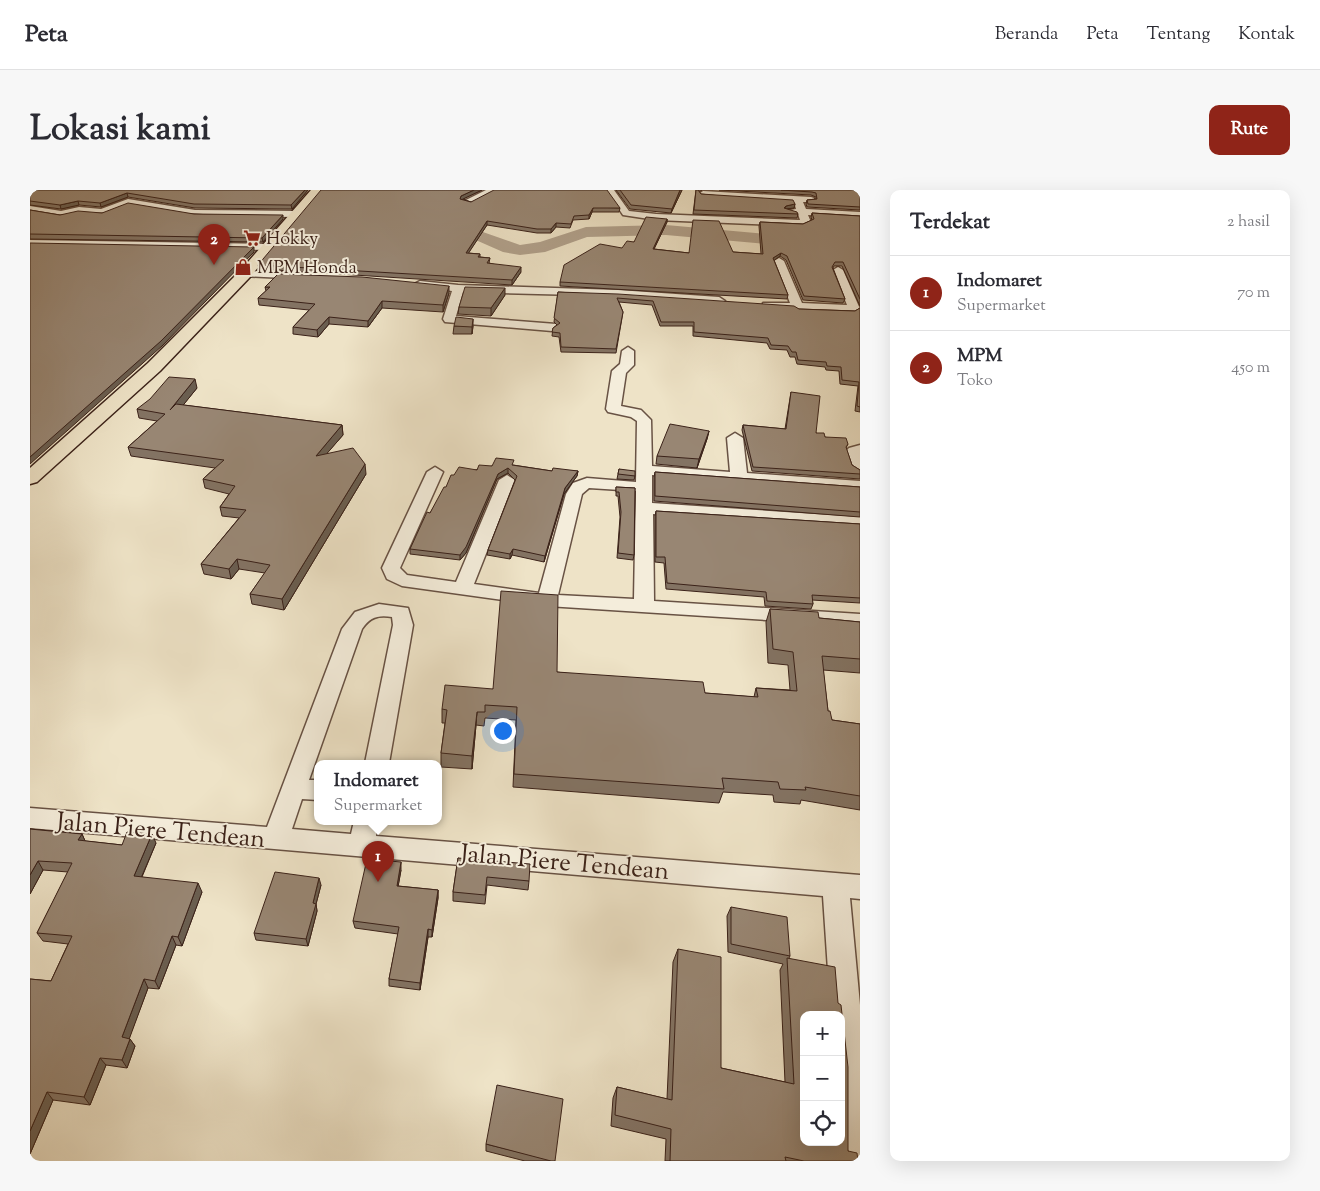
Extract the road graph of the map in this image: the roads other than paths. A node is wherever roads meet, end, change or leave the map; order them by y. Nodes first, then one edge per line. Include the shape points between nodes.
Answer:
1 (317, 190) edge
2 (493, 190) edge
3 (610, 190) edge
4 (703, 192) edge
5 (110, 199) edge
6 (797, 199) junction
7 (823, 201) edge
8 (128, 202) junction
9 (467, 202) edge
10 (30, 209) edge
11 (301, 210) junction
12 (780, 211) edge
13 (800, 212) junction
14 (860, 215) edge
15 (720, 223) junction
16 (30, 243) edge
17 (268, 247) junction
18 (779, 261) edge
19 (838, 270) dead end
20 (245, 274) junction
21 (313, 277) edge
22 (410, 283) edge
23 (458, 288) junction
24 (729, 302) edge
25 (756, 304) edge
26 (798, 307) junction
27 (552, 327) edge
28 (628, 351) dead end
29 (735, 438) dead end
30 (860, 450) edge
31 (860, 469) edge
32 (435, 472) dead end
33 (739, 477) junction
34 (30, 478) edge
35 (644, 479) junction
36 (507, 480) dead end
37 (860, 486) edge
38 (644, 508) junction
39 (860, 522) edge
40 (463, 588) junction
41 (546, 600) junction
42 (644, 605) junction
43 (860, 620) edge
44 (378, 760) edge
45 (294, 789) junction
46 (314, 790) edge
47 (30, 818) edge
48 (364, 833) edge
49 (276, 838) junction
50 (848, 886) edge
51 (857, 1161) edge

1 - 11 main road
2 - 9 street
3 - 15 street via 629,214
4 - 6 street
4 - 15 street
5 - 8 street
6 - 7 street
6 - 13 street
8 - 10 street via 102,212 79,210 61,214
8 - 11 street via 195,213
11 - 17 main road
12 - 13 street
13 - 14 street
13 - 15 street via 806,222
16 - 17 street
17 - 20 main road
18 - 26 street
19 - 26 street via 854,309
20 - 21 street
20 - 34 main road via 154,367
22 - 23 street
23 - 24 street via 590,291
23 - 27 street via 449,320
25 - 26 street
28 - 35 street via 627,365 619,371 613,408 636,413 644,420
29 - 33 street
30 - 31 street via 854,451
32 - 40 street via 391,568 394,575 402,580
33 - 35 street
33 - 37 street
35 - 38 street
35 - 41 street via 579,486 574,494
36 - 40 street
38 - 39 street
38 - 42 street
40 - 41 street
41 - 42 street
42 - 43 street
44 - 45 street via 403,625 401,612 388,610 375,610 359,616 352,629
45 - 46 street
45 - 49 street
47 - 49 street, Jalan Piere Tendean
48 - 49 street, Jalan Piere Tendean
48 - 50 street, Jalan Piere Tendean
50 - 51 street

